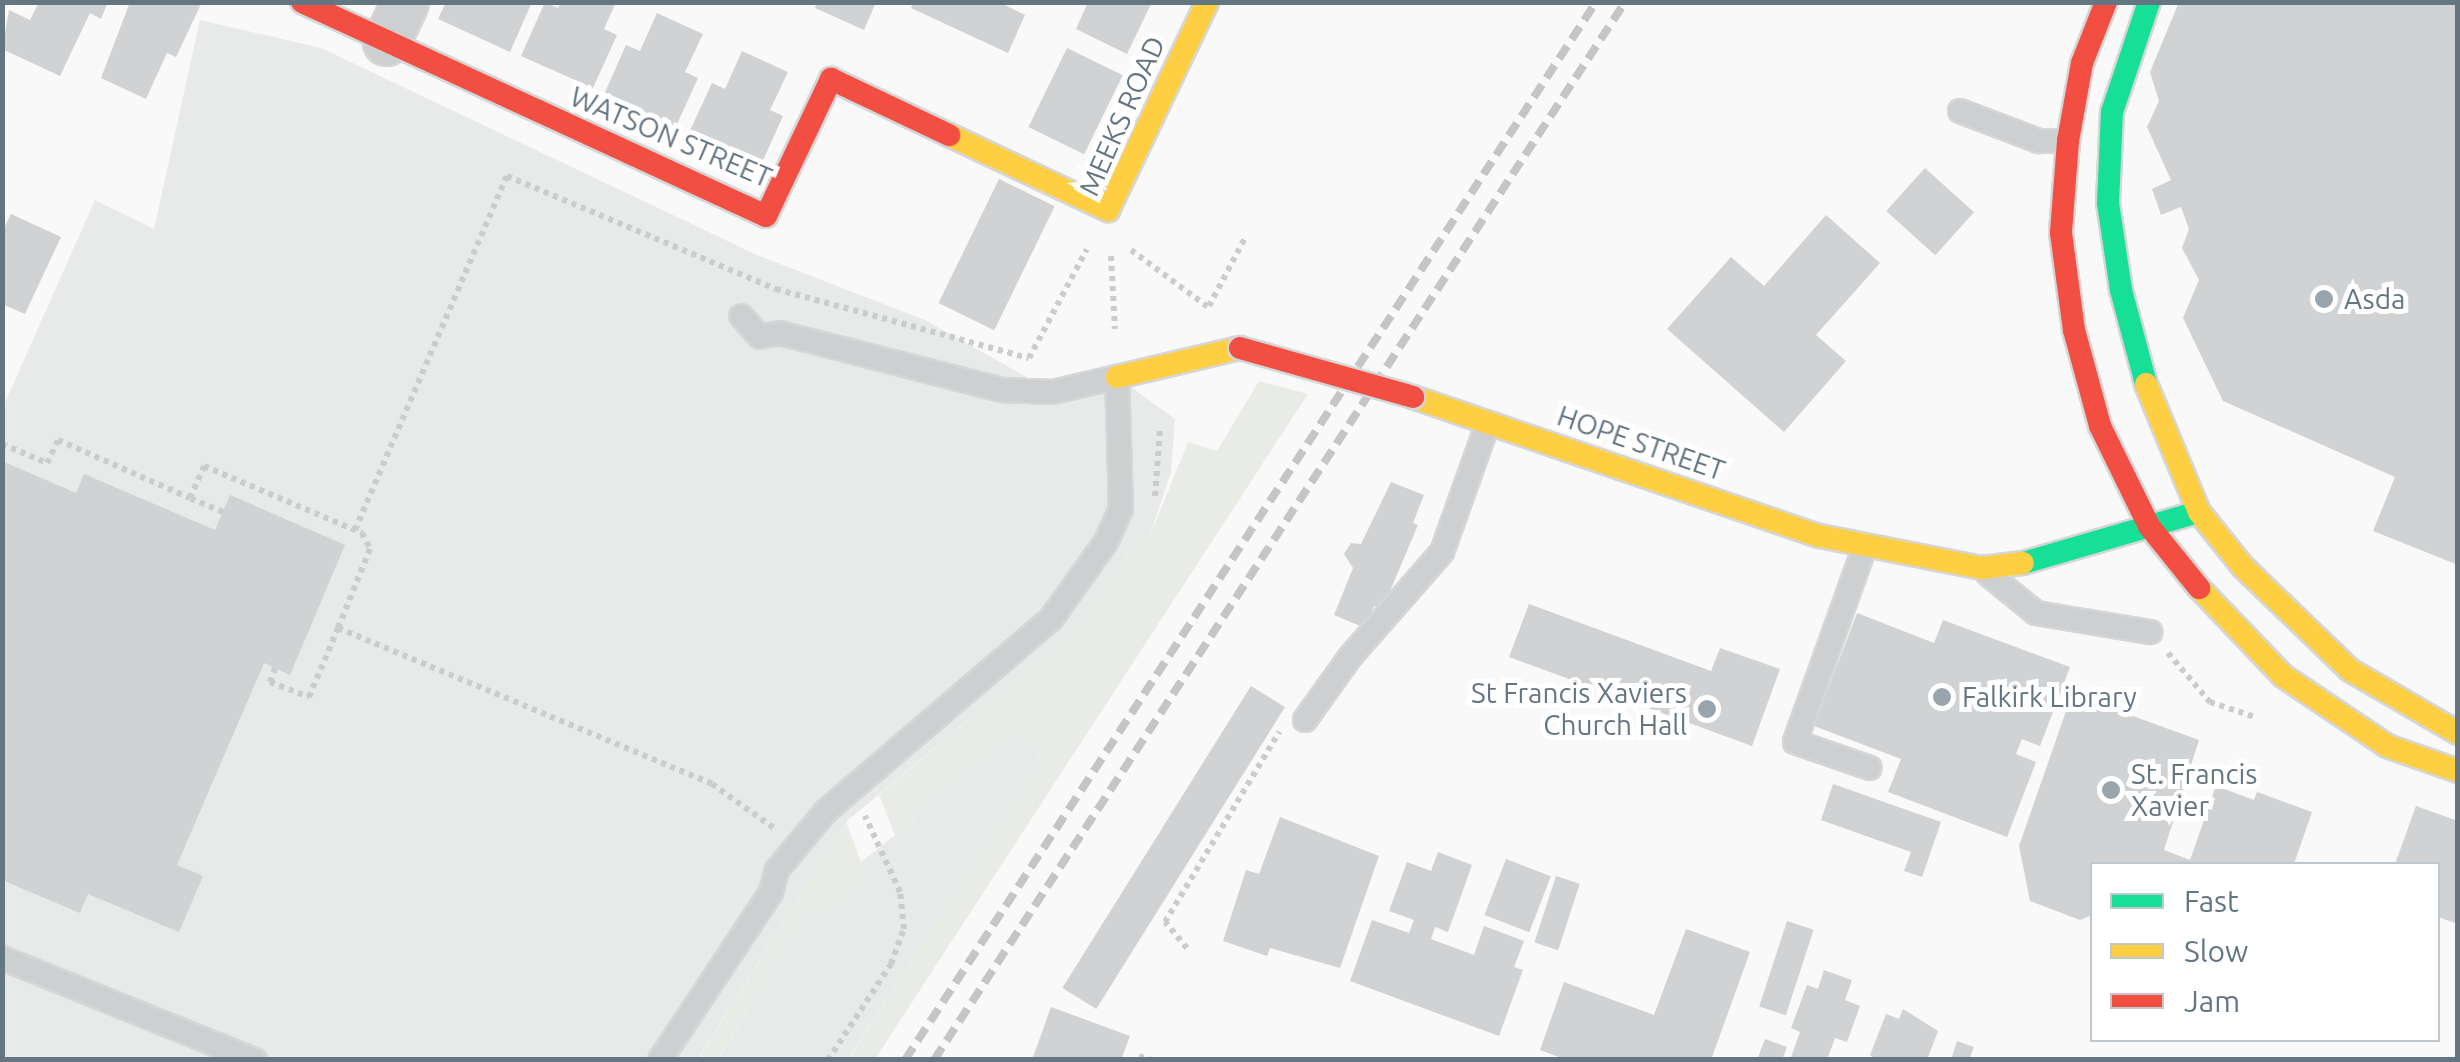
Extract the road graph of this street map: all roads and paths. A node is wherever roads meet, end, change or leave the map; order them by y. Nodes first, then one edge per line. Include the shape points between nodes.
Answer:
1 (302, 2) edge
2 (1206, 2) edge
3 (2106, 2) edge
4 (2149, 2) edge
5 (395, 22) edge
6 (1960, 112) dead end
7 (2068, 140) junction
8 (1108, 210) junction
9 (1246, 236) dead end
10 (1208, 307) junction
11 (741, 316) dead end
12 (1225, 317) dead end
13 (1117, 377) junction
14 (1488, 423) junction
15 (1160, 430) dead end
16 (2, 444) edge
17 (190, 498) junction
18 (1121, 509) junction
19 (223, 512) dead end
20 (2199, 512) junction
21 (2149, 526) junction
22 (355, 530) junction
23 (1864, 548) junction
24 (1982, 568) junction
25 (338, 628) junction
26 (2150, 632) dead end
27 (275, 668) dead end
28 (1310, 714) joint
29 (2458, 733) edge
30 (1870, 768) dead end
31 (2458, 772) edge
32 (852, 782) junction
33 (783, 829) dead end
34 (1187, 948) dead end
35 (2, 958) edge
36 (1139, 1056) dead end
37 (256, 1060) edge
38 (660, 1060) edge
39 (828, 1060) edge
40 (1151, 1060) edge

1 - 5 street, WATSON STREET
2 - 8 street, MEEKS ROAD
3 - 7 street via 2082,64
4 - 20 street via 2112,112 2108,203 2121,290 2153,411
5 - 8 street, WATSON STREET via 766,216 831,79
6 - 7 lane via 2038,141
7 - 21 street via 2062,234 2074,330 2100,426
8 - 10 path via 1137,260
8 - 13 path, MEEKS ROAD
8 - 22 path via 1029,358 776,289 506,176
9 - 10 path
10 - 12 path
11 - 13 lane via 755,342 780,334 1002,390 1054,392
13 - 14 street, HOPE STREET, bridge via 1240,348
13 - 18 lane
14 - 23 street, HOPE STREET
14 - 28 lane via 1442,552
15 - 18 path via 1162,470 1150,520
16 - 17 path via 48,463 58,440
17 - 19 path
17 - 22 path via 204,466
18 - 32 lane via 1106,542 1051,619
20 - 21 street, HOPE STREET
20 - 29 street via 2243,567 2350,670
21 - 24 street, HOPE STREET via 2043,561
21 - 31 street via 2208,600 2283,676 2387,746
22 - 25 path via 370,549
23 - 24 street, HOPE STREET
23 - 30 lane via 1795,742
24 - 26 lane via 2036,613
25 - 27 path via 309,698 270,682
25 - 33 path via 712,784 769,828
28 - 34 path via 1288,717 1165,922
32 - 38 lane via 777,870 772,892
32 - 39 path via 900,892 904,930 891,964
35 - 37 lane
36 - 40 path

